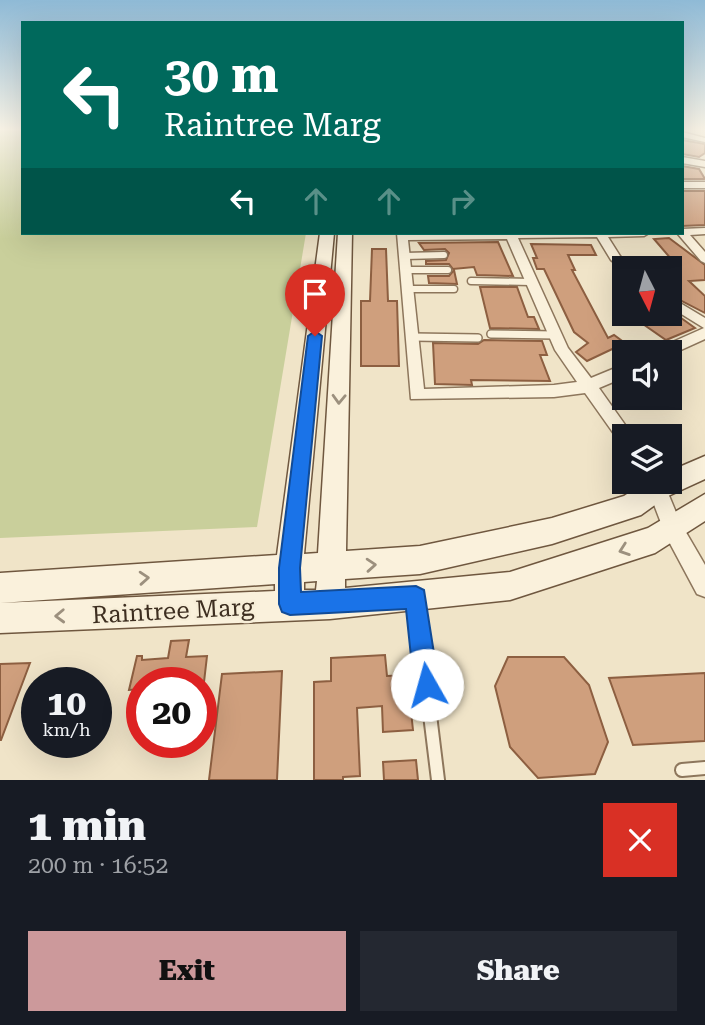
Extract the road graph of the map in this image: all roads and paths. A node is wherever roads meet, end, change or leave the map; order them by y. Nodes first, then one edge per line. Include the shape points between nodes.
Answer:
1 (684, 185) edge
2 (705, 186) edge
3 (684, 232) edge
4 (705, 232) edge
5 (684, 234) edge
6 (327, 235) edge
7 (345, 235) edge
8 (402, 235) edge
9 (556, 235) edge
10 (602, 235) edge
11 (511, 236) junction
12 (444, 255) dead end
13 (614, 256) edge
14 (705, 259) edge
15 (405, 263) junction
16 (448, 270) dead end
17 (471, 281) dead end
18 (531, 282) junction
19 (408, 289) junction
20 (454, 289) dead end
21 (682, 309) edge
22 (705, 324) edge
23 (705, 333) edge
24 (491, 334) dead end
25 (555, 335) junction
26 (412, 337) junction
27 (478, 338) dead end
28 (682, 344) edge
29 (612, 376) edge
30 (589, 386) junction
31 (616, 424) edge
32 (705, 467) edge
33 (682, 475) edge
34 (645, 494) edge
35 (659, 494) edge
36 (705, 506) edge
37 (673, 530) junction
38 (332, 566) junction
39 (289, 568) junction
40 (705, 586) edge
41 (1, 588) edge
42 (416, 598) junction
43 (290, 604) junction
44 (330, 604) junction
45 (0, 618) edge
46 (705, 768) edge
47 (682, 770) dead end
48 (438, 780) edge

1 - 2 street
3 - 4 street
5 - 14 street
6 - 39 main road
7 -> 38 main road
8 - 11 street
8 - 15 street
9 - 11 street
10 - 13 street
11 - 18 street
12 - 15 lane
15 - 16 lane
15 - 19 street
17 - 18 lane
18 - 25 street
19 - 20 lane
19 - 26 street
21 - 22 street
23 - 28 street
24 - 25 lane
25 - 30 street via 569,363
26 - 27 lane
26 - 30 street via 417,395 521,394
29 - 30 street
30 - 31 street
32 - 33 main road, Raintree Marg
38 -> 34 main road, Raintree Marg via 420,560 552,531 632,506
35 - 37 street
36 - 37 main road, Raintree Marg
37 - 40 street
37 -> 42 main road, Raintree Marg via 510,586
38 - 39 main road, Raintree Marg
38 - 44 main road
41 -> 39 main road, Raintree Marg
39 - 43 main road
42 - 44 main road, Raintree Marg
42 - 48 lane
43 - 44 main road, Raintree Marg
43 -> 45 main road, Raintree Marg
46 - 47 lane

